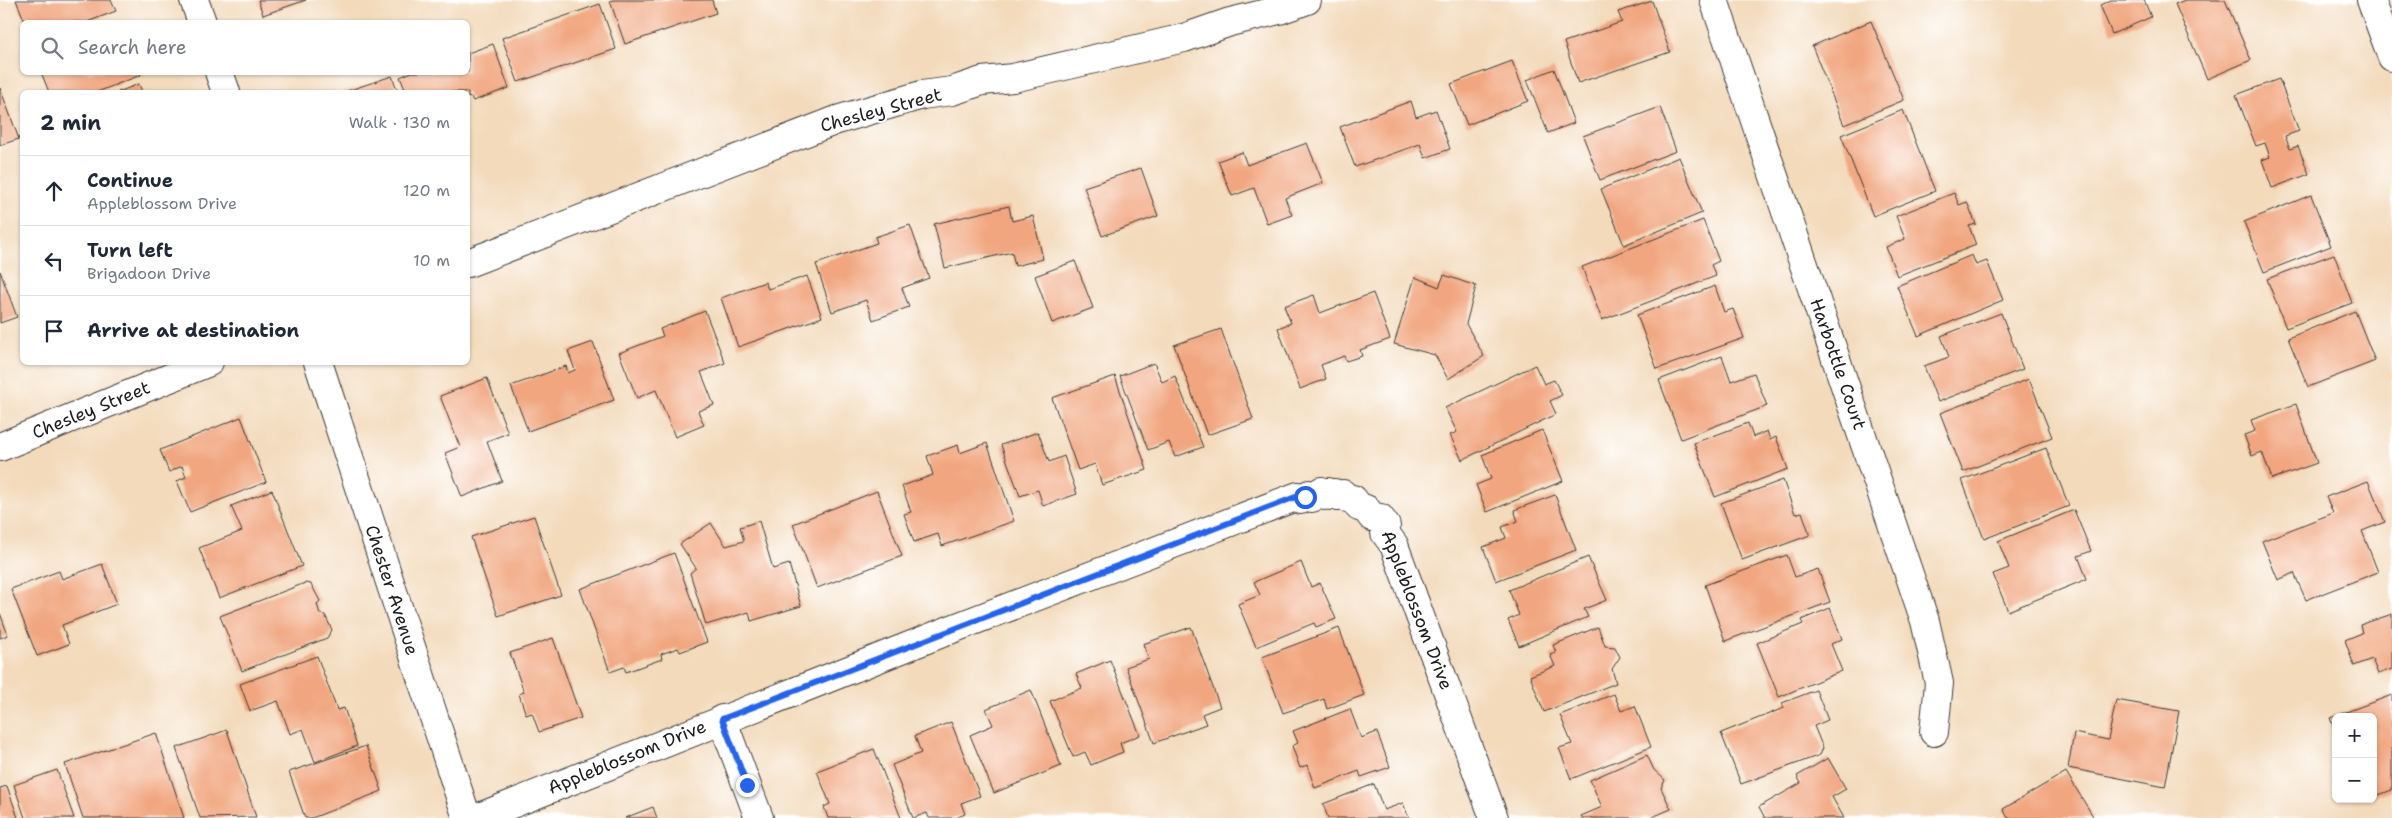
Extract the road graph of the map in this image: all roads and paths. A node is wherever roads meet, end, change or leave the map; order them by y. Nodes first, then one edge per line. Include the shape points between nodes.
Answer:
1 (194, 0) edge
2 (1307, 0) edge
3 (1714, 0) edge
4 (2371, 0) edge
5 (201, 20) edge
6 (2392, 57) edge
7 (220, 75) edge
8 (225, 90) edge
9 (470, 262) edge
10 (202, 365) edge
11 (319, 365) edge
12 (0, 447) edge
13 (722, 719) junction
14 (1934, 732) dead end
15 (467, 818) edge
16 (477, 818) edge
17 (759, 818) edge
18 (1494, 818) edge

1 - 5 street
2 - 9 street, Chesley Street via 1184,38 1012,78 982,81 952,91 922,95 837,120
3 - 14 street, Harbottle Court via 1926,621 1939,682
4 - 6 street
7 - 8 street
10 - 12 street, Chesley Street
11 - 15 street, Chester Avenue
13 - 16 street, Appleblossom Drive
13 - 17 street
13 - 18 street, Appleblossom Drive via 1298,496 1301,500 1309,494 1312,498 1320,491 1324,496 1328,492 1331,496 1335,493 1338,498 1342,494 1353,499 1386,526 1385,533 1394,546

